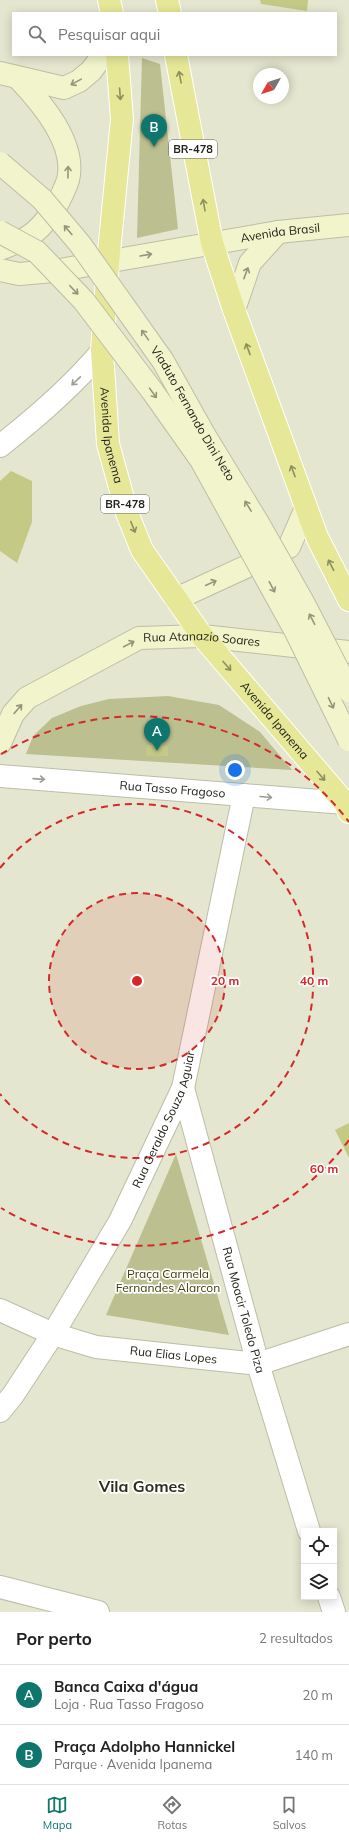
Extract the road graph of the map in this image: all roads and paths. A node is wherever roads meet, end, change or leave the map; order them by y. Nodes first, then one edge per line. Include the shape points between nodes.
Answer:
1 (168, 0) edge
2 (170, 12) edge
3 (102, 56) edge
4 (117, 56) edge
5 (176, 56) edge
6 (9, 76) edge
7 (0, 163) edge
8 (349, 225) edge
9 (0, 232) edge
10 (278, 232) junction
11 (212, 243) junction
12 (0, 249) edge
13 (108, 262) junction
14 (0, 270) edge
15 (234, 310) junction
16 (102, 351) junction
17 (0, 446) edge
18 (306, 508) junction
19 (176, 600) junction
20 (349, 600) edge
21 (202, 636) junction
22 (349, 652) edge
23 (349, 691) edge
24 (349, 740) edge
25 (0, 743) edge
26 (0, 776) edge
27 (244, 795) junction
28 (347, 808) edge
29 (183, 1088) junction
30 (0, 1310) edge
31 (53, 1334) junction
32 (349, 1334) edge
33 (258, 1364) junction
34 (0, 1411) edge
35 (308, 1528) edge
36 (0, 1587) edge
37 (330, 1600) edge
38 (98, 1612) edge
39 (334, 1612) edge

1 - 2 main road
3 -> 6 main road via 80,81 64,88
4 -> 13 main road, Avenida Ipanema / BR-478 via 122,119
11 -> 5 main road, BR-478
12 -> 6 main road via 29,237 51,215 68,179 68,158 61,135 40,101
23 -> 7 main road, Viaduto Fernando Dini Neto, bridge via 266,536 163,361 80,244 42,199
8 - 10 main road, Avenida Brasil
9 -> 24 main road, Viaduto Fernando Dini Neto, bridge via 37,252 84,301 201,460 295,630
10 - 11 main road, Avenida Brasil
15 -> 10 main road via 245,271
13 -> 11 main road, Avenida Brasil
11 - 15 main road, BR-478
13 - 14 main road, Avenida Brasil via 19,274
13 - 16 main road, Avenida Ipanema / BR-478
18 -> 15 main road, BR-478
16 -> 17 street via 81,377 49,407
16 -> 19 main road, Avenida Ipanema / BR-478 via 108,444 127,513 142,550
19 -> 18 main road via 289,547
20 -> 18 main road, BR-478 via 317,537
19 - 21 main road, Avenida Ipanema / BR-478
21 - 22 main road, Rua Atanazio Soares
25 -> 21 main road, Rua Atanazio Soares via 13,714 27,698 140,638
21 -> 28 main road, Avenida Ipanema / BR-478
26 -> 27 street, Rua Tasso Fragoso
27 -> 28 street, Rua Tasso Fragoso
27 - 29 street, Rua Geraldo Souza Aguiar
29 - 31 street, Rua Geraldo Souza Aguiar via 120,1221
29 - 33 street, Rua Moacir Toledo Piza
30 - 31 street, Rua Elias Lopes
31 - 33 street, Rua Elias Lopes via 96,1347
31 - 34 street, Rua Geraldo Souza Aguiar
32 - 33 street, Rua Elias Lopes
33 - 35 street, Rua Moacir Toledo Piza
36 - 38 street
37 - 39 street

